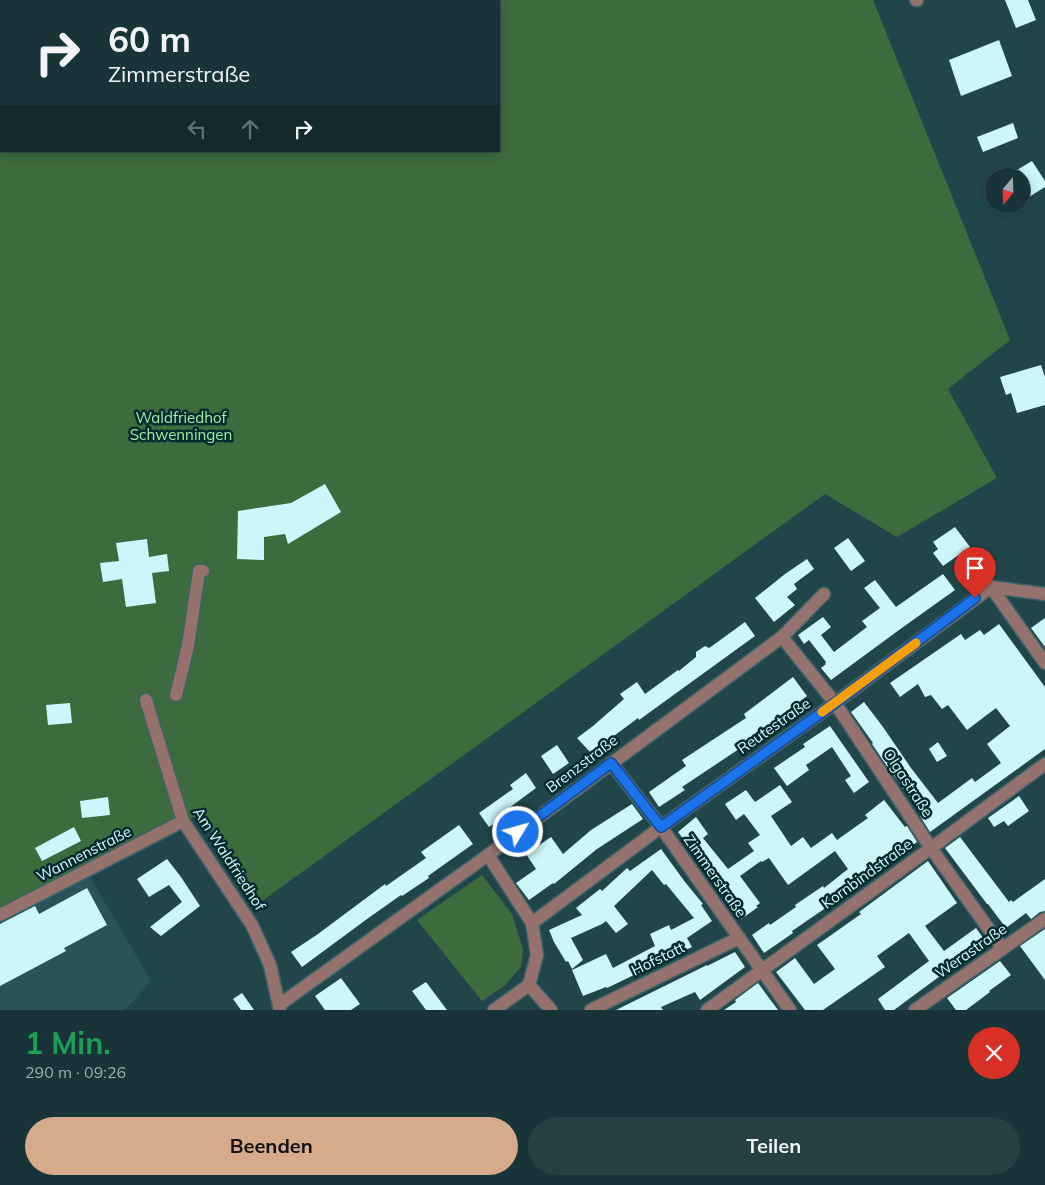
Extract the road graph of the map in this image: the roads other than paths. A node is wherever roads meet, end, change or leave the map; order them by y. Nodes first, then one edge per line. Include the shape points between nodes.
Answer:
1 (203, 571) dead end
2 (991, 587) junction
3 (824, 594) dead end
4 (1045, 594) edge
5 (782, 637) junction
6 (1045, 663) edge
7 (176, 695) dead end
8 (146, 700) dead end
9 (835, 703) junction
10 (611, 763) junction
11 (1045, 764) edge
12 (183, 821) junction
13 (661, 827) junction
14 (931, 848) junction
15 (488, 855) junction
16 (0, 915) edge
17 (1045, 919) edge
18 (532, 923) junction
19 (739, 938) junction
20 (1003, 949) junction
21 (762, 969) junction
22 (529, 985) junction
23 (280, 1008) edge
24 (494, 1010) edge
25 (551, 1010) edge
26 (591, 1010) edge
27 (707, 1010) edge
28 (790, 1010) edge
29 (915, 1010) edge

1 - 7 street via 199,571 188,646
2 - 4 street
2 - 6 street
2 - 9 street, Reutestraße
3 - 5 street, Brenzstraße
5 - 9 street, Olgastraße
5 - 10 street, Brenzstraße
8 - 12 street, Am Waldfriedhof
9 - 13 street, Reutestraße
9 - 14 street, Olgastraße
10 - 13 street, Zimmerstraße
10 - 15 street, Brenzstraße
11 - 14 street, Kornbindstraße
12 - 16 street, Wannenstraße
12 - 23 street, Am Waldfriedhof via 252,925 270,964
13 - 18 street, Reutestraße
13 - 19 street, Zimmerstraße
14 - 20 street, Olgastraße
14 - 21 street, Kornbindstraße
15 - 18 street
15 - 23 street, Brenzstraße
17 - 20 street, Werastraße
18 - 22 street via 537,954
19 - 21 street, Zimmerstraße
19 - 26 street, Hofstatt
20 - 29 street, Werastraße
21 - 27 street, Kornbindstraße
21 - 28 street, Zimmerstraße
22 - 24 street
22 - 25 street

